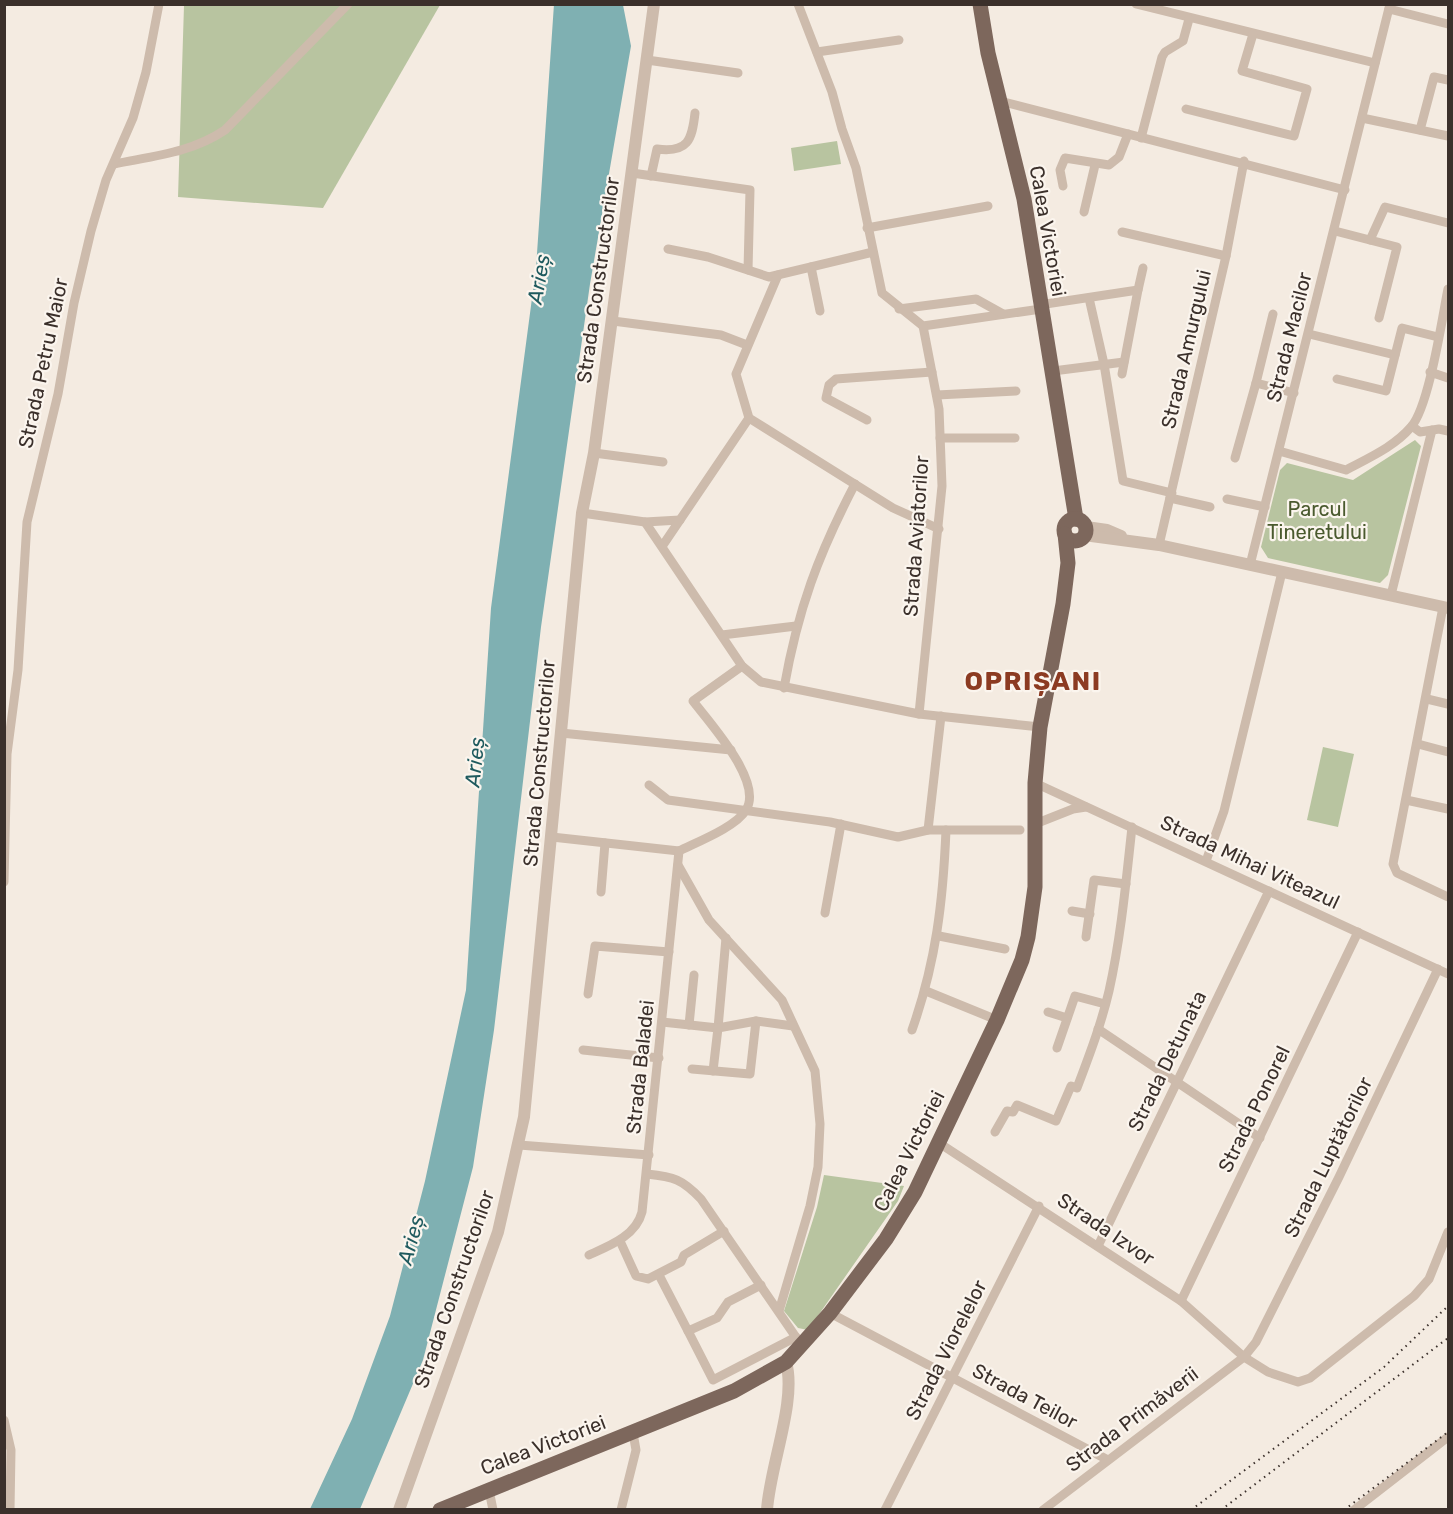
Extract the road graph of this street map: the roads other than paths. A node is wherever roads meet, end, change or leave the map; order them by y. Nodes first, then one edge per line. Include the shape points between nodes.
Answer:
1 (159, 4) edge
2 (348, 4) edge
3 (654, 4) edge
4 (798, 4) edge
5 (980, 4) edge
6 (1136, 4) edge
7 (1182, 4) edge
8 (1389, 7) edge
9 (1184, 17) junction
10 (1449, 24) edge
11 (1253, 34) junction
12 (899, 40) dead end
13 (817, 52) junction
14 (647, 60) junction
15 (1376, 63) junction
16 (738, 74) dead end
17 (1449, 80) edge
18 (1000, 101) junction
19 (1186, 109) dead end
20 (695, 113) dead end
21 (1362, 118) junction
22 (1420, 130) junction
23 (1128, 135) junction
24 (1449, 136) edge
25 (1141, 138) junction
26 (1244, 161) junction
27 (114, 164) junction
28 (1095, 165) junction
29 (632, 173) junction
30 (651, 176) junction
31 (1063, 186) dead end
32 (1345, 190) junction
33 (988, 206) dead end
34 (1084, 212) dead end
35 (1449, 223) edge
36 (867, 228) junction
37 (1335, 231) junction
38 (1122, 232) dead end
39 (1370, 240) junction
40 (668, 249) dead end
41 (873, 252) junction
42 (1226, 256) junction
43 (811, 267) junction
44 (1143, 268) dead end
45 (748, 270) junction
46 (778, 275) junction
47 (1449, 289) edge
48 (1138, 290) junction
49 (1089, 298) junction
50 (1040, 307) junction
51 (898, 309) junction
52 (820, 311) dead end
53 (1003, 314) junction
54 (1274, 314) dead end
55 (1379, 318) dead end
56 (613, 321) junction
57 (923, 326) junction
58 (1309, 334) junction
59 (1438, 336) junction
60 (747, 345) junction
61 (1395, 355) junction
62 (1124, 362) junction
63 (1104, 364) junction
64 (1053, 371) junction
65 (932, 372) junction
66 (1430, 372) junction
67 (1122, 374) dead end
68 (1449, 378) edge
69 (1337, 379) dead end
70 (1256, 383) junction
71 (1016, 391) dead end
72 (1294, 393) junction
73 (936, 395) junction
74 (749, 418) junction
75 (867, 420) dead end
76 (1412, 426) junction
77 (1432, 430) junction
78 (1449, 431) edge
79 (940, 438) junction
80 (1015, 438) dead end
81 (1279, 452) junction
82 (594, 453) junction
83 (1235, 458) dead end
84 (663, 462) dead end
85 (855, 483) junction
86 (1171, 495) junction
87 (1227, 499) dead end
88 (1210, 507) dead end
89 (1265, 507) junction
90 (582, 513) junction
91 (680, 520) junction
92 (645, 522) junction
93 (939, 529) junction
94 (1076, 530) junction
95 (663, 545) junction
96 (1159, 545) junction
97 (1250, 565) junction
98 (1282, 572) junction
99 (1391, 595) junction
100 (1446, 607) edge
101 (796, 626) junction
102 (722, 635) junction
103 (742, 666) junction
104 (784, 688) junction
105 (1427, 699) junction
106 (1449, 704) edge
107 (919, 714) junction
108 (941, 716) junction
109 (1040, 727) junction
110 (561, 732) junction
111 (1418, 744) junction
112 (731, 750) junction
113 (1449, 752) edge
114 (1035, 783) junction
115 (649, 785) dead end
116 (1406, 800) junction
117 (1087, 806) junction
118 (747, 809) junction
119 (1449, 809) edge
120 (841, 824) junction
121 (1035, 824) junction
122 (1132, 827) junction
123 (928, 830) junction
124 (946, 830) junction
125 (1020, 830) dead end
126 (552, 837) junction
127 (605, 843) junction
128 (679, 851) junction
129 (1206, 861) junction
130 (678, 865) junction
131 (4, 882) edge
132 (1126, 884) junction
133 (1269, 891) junction
134 (601, 892) dead end
135 (1449, 897) edge
136 (1072, 911) dead end
137 (825, 913) dead end
138 (1090, 914) junction
139 (1358, 932) junction
140 (939, 936) junction
141 (1086, 937) dead end
142 (726, 938) junction
143 (1005, 949) dead end
144 (669, 952) junction
145 (1438, 969) junction
146 (1449, 974) edge
147 (694, 975) dead end
148 (926, 991) junction
149 (588, 994) dead end
150 (1105, 1004) junction
151 (1047, 1012) dead end
152 (1067, 1018) junction
153 (997, 1020) junction
154 (756, 1021) junction
155 (662, 1022) junction
156 (689, 1025) junction
157 (793, 1026) junction
158 (718, 1028) junction
159 (1098, 1029) junction
160 (912, 1030) dead end
161 (1057, 1048) dead end
162 (583, 1050) dead end
163 (659, 1058) junction
164 (692, 1069) dead end
165 (713, 1071) junction
166 (1177, 1082) junction
167 (996, 1132) dead end
168 (1260, 1138) junction
169 (939, 1143) junction
170 (519, 1145) junction
171 (649, 1155) junction
172 (647, 1174) junction
173 (1039, 1206) junction
174 (723, 1231) junction
175 (1449, 1232) edge
176 (620, 1241) junction
177 (1098, 1246) junction
178 (589, 1255) dead end
179 (659, 1275) junction
180 (761, 1285) junction
181 (1180, 1302) junction
182 (779, 1311) junction
183 (830, 1313) junction
184 (688, 1331) junction
185 (799, 1341) junction
186 (1244, 1357) junction
187 (786, 1362) junction
188 (951, 1378) junction
189 (4, 1420) edge
190 (633, 1433) junction
191 (1449, 1437) edge
192 (1108, 1460) junction
193 (489, 1490) junction
194 (10, 1509) edge
195 (399, 1509) edge
196 (440, 1509) edge
197 (493, 1509) edge
198 (621, 1509) edge
199 (767, 1509) edge
200 (885, 1509) edge
201 (1043, 1509) edge
202 (1356, 1509) edge

1 - 27 street, Strada Petru Maior via 146,72
2 - 27 street via 217,135 195,147
3 - 14 street, Strada Constructorilor
4 - 13 street
5 - 18 main road, Calea Victoriei
6 - 9 street
7 - 9 street
8 - 10 street
8 - 15 street, Strada Macilor
9 - 11 street
9 - 25 street via 1183,41 1162,57
11 - 15 street
11 - 19 street via 1242,71 1307,89 1294,136
12 - 13 street
13 - 36 street via 856,168
14 - 16 street
14 - 29 street, Strada Constructorilor
15 - 21 street, Strada Macilor
17 - 22 street via 1434,77
18 - 23 street
18 - 50 main road, Calea Victoriei via 1024,199
20 - 30 street via 687,143 676,149 657,149
21 - 22 street
21 - 32 street, Strada Macilor
22 - 24 street
23 - 25 street
23 - 28 street via 1119,157 1109,165
25 - 26 street
26 - 32 street
26 - 42 street, Strada Amurgului
27 - 131 street, Strada Petru Maior via 90,231 58,394 27,522 18,670 7,754
28 - 31 street via 1065,158 1060,170
28 - 34 street
29 - 30 street
29 - 56 street, Strada Constructorilor
30 - 45 street via 750,190
32 - 37 street, Strada Macilor
33 - 36 street
35 - 39 street via 1385,207
36 - 41 street
37 - 39 street
37 - 58 street, Strada Macilor
38 - 42 street
39 - 55 street via 1397,247
40 - 45 street
41 - 43 street
41 - 51 street via 882,293
42 - 86 street, Strada Amurgului
43 - 46 street
43 - 52 street
44 - 48 street
45 - 46 street via 759,276
46 - 60 street
47 - 59 street
48 - 49 street
48 - 62 street
49 - 50 street
49 - 63 street
50 - 53 street
50 - 64 main road, Calea Victoriei
51 - 53 street via 976,299
51 - 57 street
53 - 57 street
54 - 70 street
56 - 60 street via 722,334
56 - 82 street, Strada Constructorilor
57 - 65 street, Strada Aviatorilor
58 - 61 street
58 - 72 street, Strada Macilor
59 - 61 street via 1402,328
59 - 66 street
60 - 74 street via 736,374
61 - 69 street via 1386,391
62 - 63 street
62 - 67 street
63 - 64 street
63 - 86 street via 1123,481
64 - 94 main road, Calea Victoriei
65 - 73 street, Strada Aviatorilor
65 - 75 street via 836,379 829,385 826,399
66 - 68 street
66 - 76 street via 1422,408
70 - 72 street
70 - 83 street
71 - 73 street
72 - 81 street, Strada Macilor
73 - 79 street, Strada Aviatorilor
74 - 85 street
74 - 91 street
76 - 77 street via 1420,432
76 - 81 street via 1385,448 1346,470
77 - 78 street
77 - 99 street
79 - 80 street
79 - 93 street, Strada Aviatorilor
81 - 89 street, Strada Macilor
82 - 84 street
82 - 90 street, Strada Constructorilor
85 - 93 street via 893,508
85 - 101 street via 816,564
86 - 88 street
86 - 96 street, Strada Amurgului
87 - 89 street
89 - 97 street, Strada Macilor
90 - 92 street
90 - 110 street, Strada Constructorilor
91 - 92 street
91 - 95 street
92 - 95 street
93 - 107 street, Strada Aviatorilor
94 - 96 street
94 - 109 main road, Calea Victoriei
95 - 102 street
96 - 97 street
97 - 98 street
98 - 99 street
98 - 129 street via 1224,811
99 - 100 street
100 - 105 street
101 - 102 street
101 - 104 street
102 - 103 street
103 - 104 street via 761,682
103 - 112 street via 693,701
104 - 107 street
105 - 106 street
105 - 111 street
107 - 108 street
108 - 109 street
108 - 123 street
109 - 114 main road, Calea Victoriei
110 - 112 street
110 - 126 street, Strada Constructorilor
111 - 113 street
111 - 116 street
112 - 118 street via 749,793
114 - 117 street, Strada Mihai Viteazul
114 - 121 main road, Calea Victoriei
115 - 118 street via 668,800
116 - 119 street
116 - 135 street via 1394,870
117 - 121 street
117 - 122 street, Strada Mihai Viteazul
118 - 120 street
118 - 128 street via 734,822
120 - 123 street via 898,837
120 - 137 street
121 - 153 main road, Calea Victoriei via 1035,887 1028,937
122 - 129 street, Strada Mihai Viteazul
122 - 132 street
123 - 124 street
124 - 125 street
124 - 140 street
126 - 127 street
126 - 170 street, Strada Constructorilor
127 - 128 street
127 - 134 street
128 - 130 street, Strada Baladei
129 - 133 street, Strada Mihai Viteazul
130 - 142 street via 709,920
130 - 144 street, Strada Baladei
132 - 138 street via 1094,880
132 - 150 street
133 - 139 street, Strada Mihai Viteazul
133 - 166 street, Strada Detunata
136 - 138 street
138 - 141 street
139 - 145 street, Strada Mihai Viteazul
139 - 168 street, Strada Ponorel
140 - 143 street
140 - 148 street
142 - 157 street via 782,1000
142 - 158 street
144 - 149 street via 595,946
144 - 155 street, Strada Baladei
145 - 146 street, Strada Mihai Viteazul
145 - 186 street, Strada Luptătorilor via 1323,1208 1256,1342
147 - 156 street
148 - 153 street
148 - 160 street
150 - 152 street via 1075,996
150 - 159 street
151 - 152 street
152 - 161 street
153 - 169 main road, Calea Victoriei
154 - 157 street
154 - 158 street
154 - 165 street via 750,1074
155 - 156 street
155 - 163 street, Strada Baladei
156 - 158 street
157 - 182 street via 815,1071 820,1132 810,1206
158 - 165 street
159 - 166 street
159 - 167 street via 1077,1088 1071,1086 1056,1121 1017,1105 1013,1112 1007,1111
162 - 163 street
163 - 171 street, Strada Baladei
164 - 165 street
166 - 168 street
166 - 177 street, Strada Detunata
168 - 181 street, Strada Ponorel
169 - 173 street, Strada Izvor
169 - 183 main road, Calea Victoriei via 886,1239
170 - 171 street
170 - 195 street, Strada Constructorilor via 498,1232
171 - 172 street, Strada Baladei
172 - 174 street via 673,1176 688,1186
172 - 176 street, Strada Baladei via 640,1219
173 - 177 street, Strada Izvor
173 - 188 street, Strada Viorelelor
174 - 179 street
174 - 180 street
175 - 186 street, Strada Izvor via 1429,1279 1414,1296 1310,1378 1286,1380
176 - 178 street
176 - 179 street via 636,1276 648,1279
177 - 181 street, Strada Izvor
179 - 184 street
180 - 182 street
180 - 184 street via 728,1302 717,1318
181 - 186 street, Strada Izvor
182 - 185 street
183 - 185 main road, Calea Victoriei
183 - 188 street, Strada Teilor
184 - 185 street via 713,1380
185 - 187 main road, Calea Victoriei
186 - 192 street, Strada Primăverii
187 - 190 main road, Calea Victoriei via 734,1391
187 - 199 street via 790,1377 788,1396
188 - 192 street, Strada Teilor
188 - 200 street, Strada Viorelelor
189 - 194 street via 11,1450
190 - 193 main road, Calea Victoriei
190 - 198 street via 636,1450
191 - 202 street
192 - 201 street, Strada Primăverii
193 - 196 main road, Calea Victoriei
193 - 197 street

